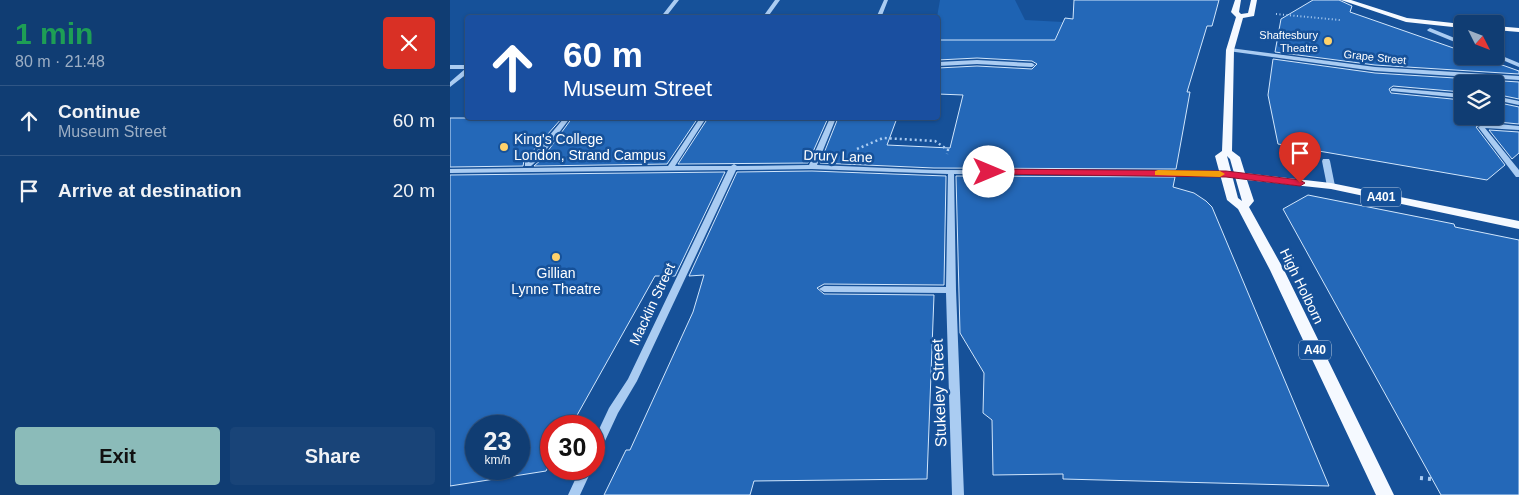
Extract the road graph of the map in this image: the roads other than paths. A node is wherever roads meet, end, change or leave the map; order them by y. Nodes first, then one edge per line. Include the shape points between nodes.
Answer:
1 (677, 0) edge
2 (778, 0) edge
3 (886, 0) edge
4 (1238, 0) edge
5 (1254, 0) edge
6 (1344, 0) edge
7 (664, 15) edge
8 (766, 15) edge
9 (879, 15) edge
10 (1240, 17) junction
11 (1454, 25) edge
12 (1504, 29) edge
13 (1430, 30) dead end
14 (1519, 30) edge
15 (1454, 40) edge
16 (1230, 50) junction
17 (1504, 59) edge
18 (940, 64) edge
19 (1032, 65) dead end
20 (1519, 65) edge
21 (450, 67) edge
22 (465, 68) edge
23 (465, 71) edge
24 (1519, 78) edge
25 (450, 84) edge
26 (1393, 90) dead end
27 (1454, 95) edge
28 (1504, 100) edge
29 (1519, 103) edge
30 (566, 120) edge
31 (702, 120) edge
32 (832, 120) edge
33 (1519, 128) edge
34 (1227, 152) junction
35 (1326, 161) dead end
36 (528, 164) dead end
37 (734, 166) junction
38 (671, 167) junction
39 (812, 167) junction
40 (450, 171) edge
41 (1226, 174) junction
42 (1519, 175) edge
43 (951, 176) dead end
44 (1242, 176) junction
45 (1331, 186) junction
46 (1243, 207) junction
47 (1519, 225) edge
48 (824, 289) dead end
49 (951, 290) junction
50 (605, 428) edge
51 (581, 480) edge
52 (574, 495) edge
53 (958, 495) edge
54 (1385, 495) edge

1 - 7 street
2 - 8 street
3 - 9 street
4 - 10 main road, High Holborn / A40 via 1235,12
5 - 10 main road, High Holborn via 1251,14
6 - 11 main road via 1406,20
10 - 16 main road, High Holborn / A40
12 - 14 main road
13 - 15 street
16 - 24 street, Grape Street via 1375,69
16 - 34 main road, High Holborn / A40
17 - 20 street
18 - 19 street
21 - 22 street
23 - 25 street
26 - 27 street
28 - 29 street
30 - 36 street
31 - 38 street
32 - 39 street
33 - 42 street via 1480,127
34 - 41 main road, High Holborn / A40 via 1220,156
34 - 44 main road via 1235,156
35 - 45 street
37 - 38 street, Drury Lane
37 - 39 street, Drury Lane
37 - 50 street, Macklin Street via 632,381
38 - 40 street, Drury Lane
39 - 41 street, Drury Lane via 934,172
41 - 44 street, Drury Lane
41 - 46 main road, High Holborn / A40 via 1233,200
43 - 49 street, Stukeley Street
44 - 45 main road, A401
44 - 46 main road via 1248,201
45 - 47 main road, A401
46 - 54 main road, High Holborn / A40
48 - 49 street
49 - 53 street, Stukeley Street
51 - 52 street

